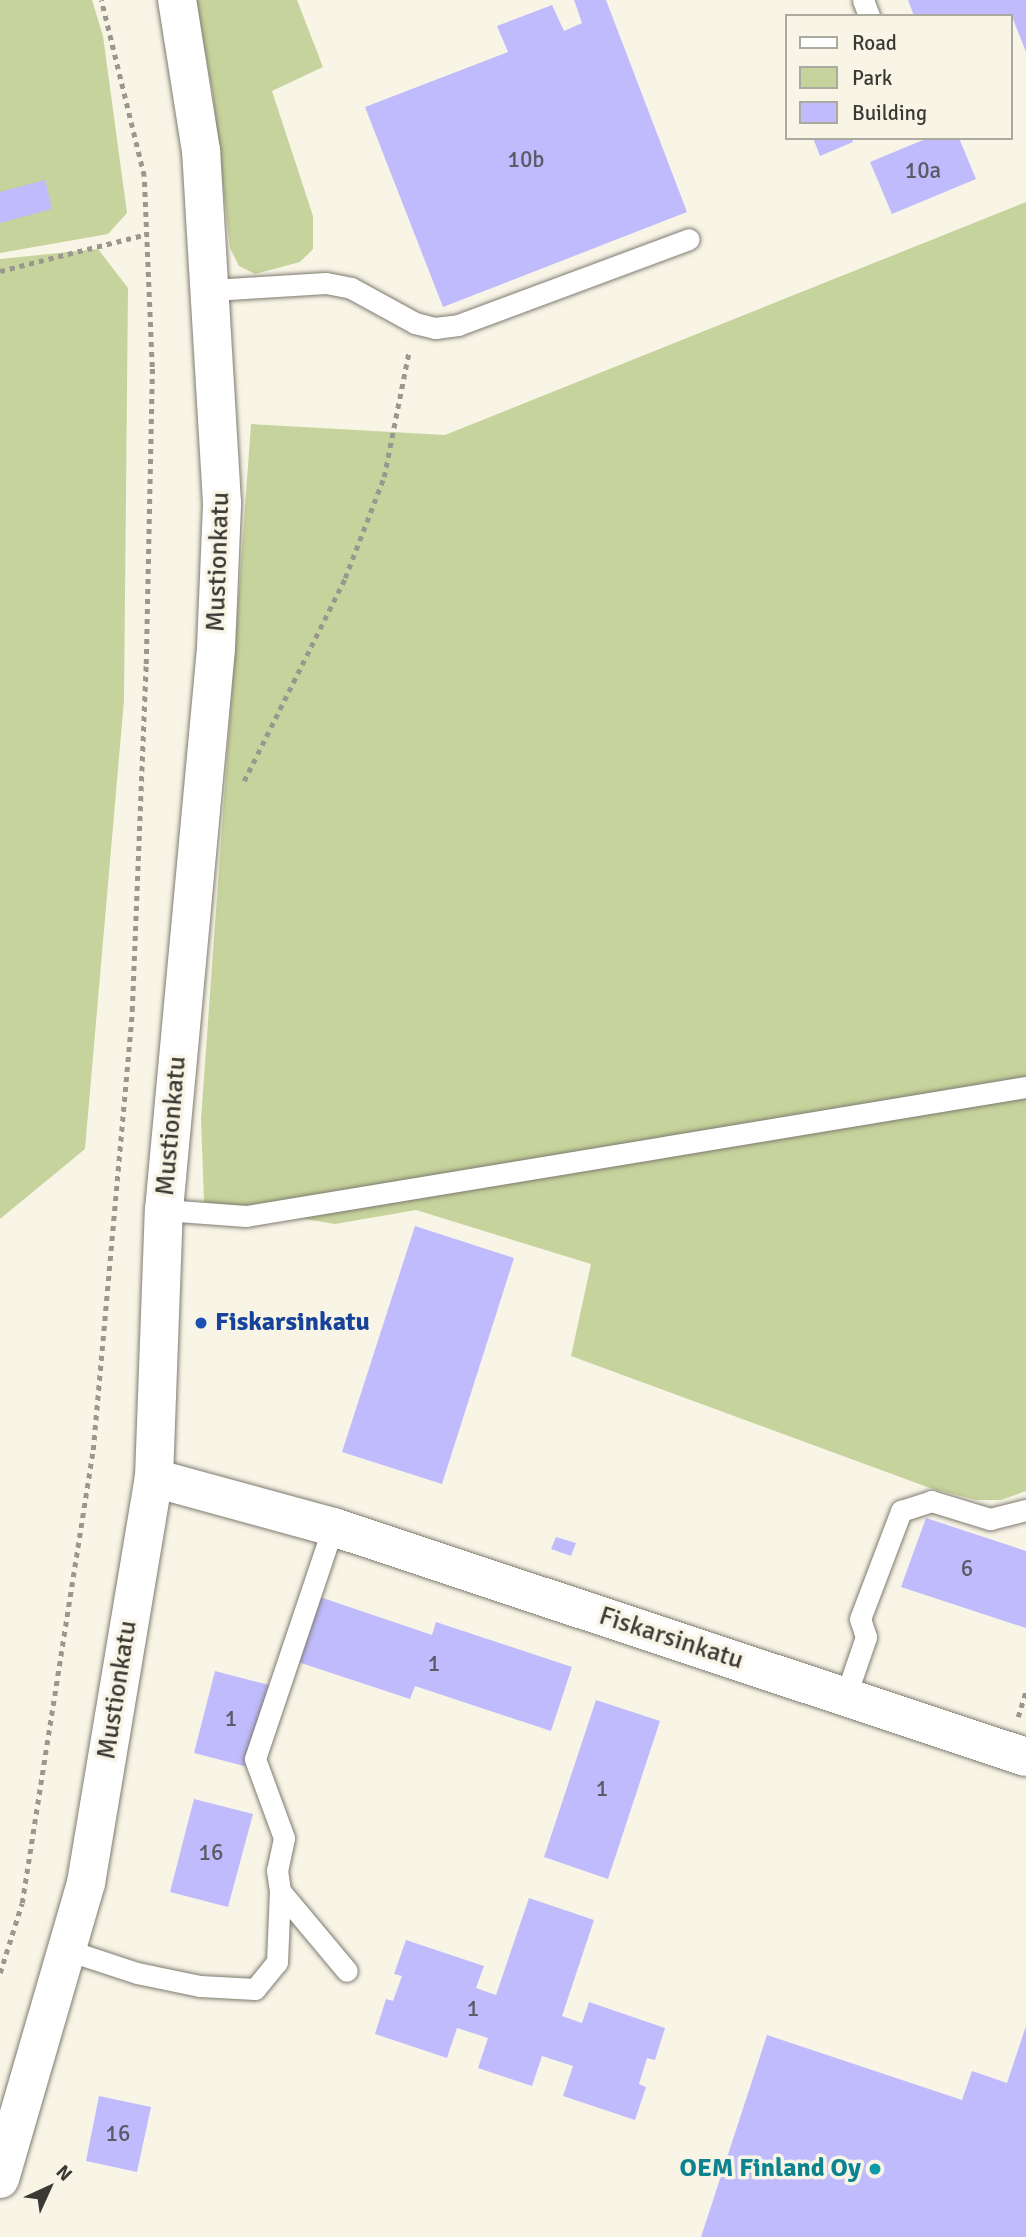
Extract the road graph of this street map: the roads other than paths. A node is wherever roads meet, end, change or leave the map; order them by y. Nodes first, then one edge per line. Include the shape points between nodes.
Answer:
1 (159, 0) edge
2 (177, 0) edge
3 (185, 60) junction
4 (690, 239) dead end
5 (212, 290) junction
6 (1026, 1087) edge
7 (164, 1210) junction
8 (153, 1478) junction
9 (1026, 1510) edge
10 (333, 1527) junction
11 (845, 1698) junction
12 (1026, 1757) edge
13 (280, 1891) junction
14 (67, 1950) junction
15 (347, 1971) dead end
16 (0, 2179) edge

1 - 3 street, Mustionkatu
2 - 3 street, Mustionkatu
3 - 5 street, Mustionkatu via 201,151
4 - 5 lane via 458,325 435,328 415,323 351,288 326,283
5 - 7 street, Mustionkatu via 222,489 216,634
6 - 7 lane via 246,1216
7 - 8 street, Mustionkatu
8 - 10 street, Fiskarsinkatu
8 - 14 street, Mustionkatu via 86,1883
9 - 11 lane via 990,1519 931,1501 901,1511 860,1619 866,1637
10 - 11 street, Fiskarsinkatu
10 - 13 lane via 255,1759 284,1838 277,1870
11 - 12 street, Fiskarsinkatu
13 - 14 lane via 277,1962 256,1989 200,1986
13 - 15 lane
14 - 16 street, Mustionkatu

